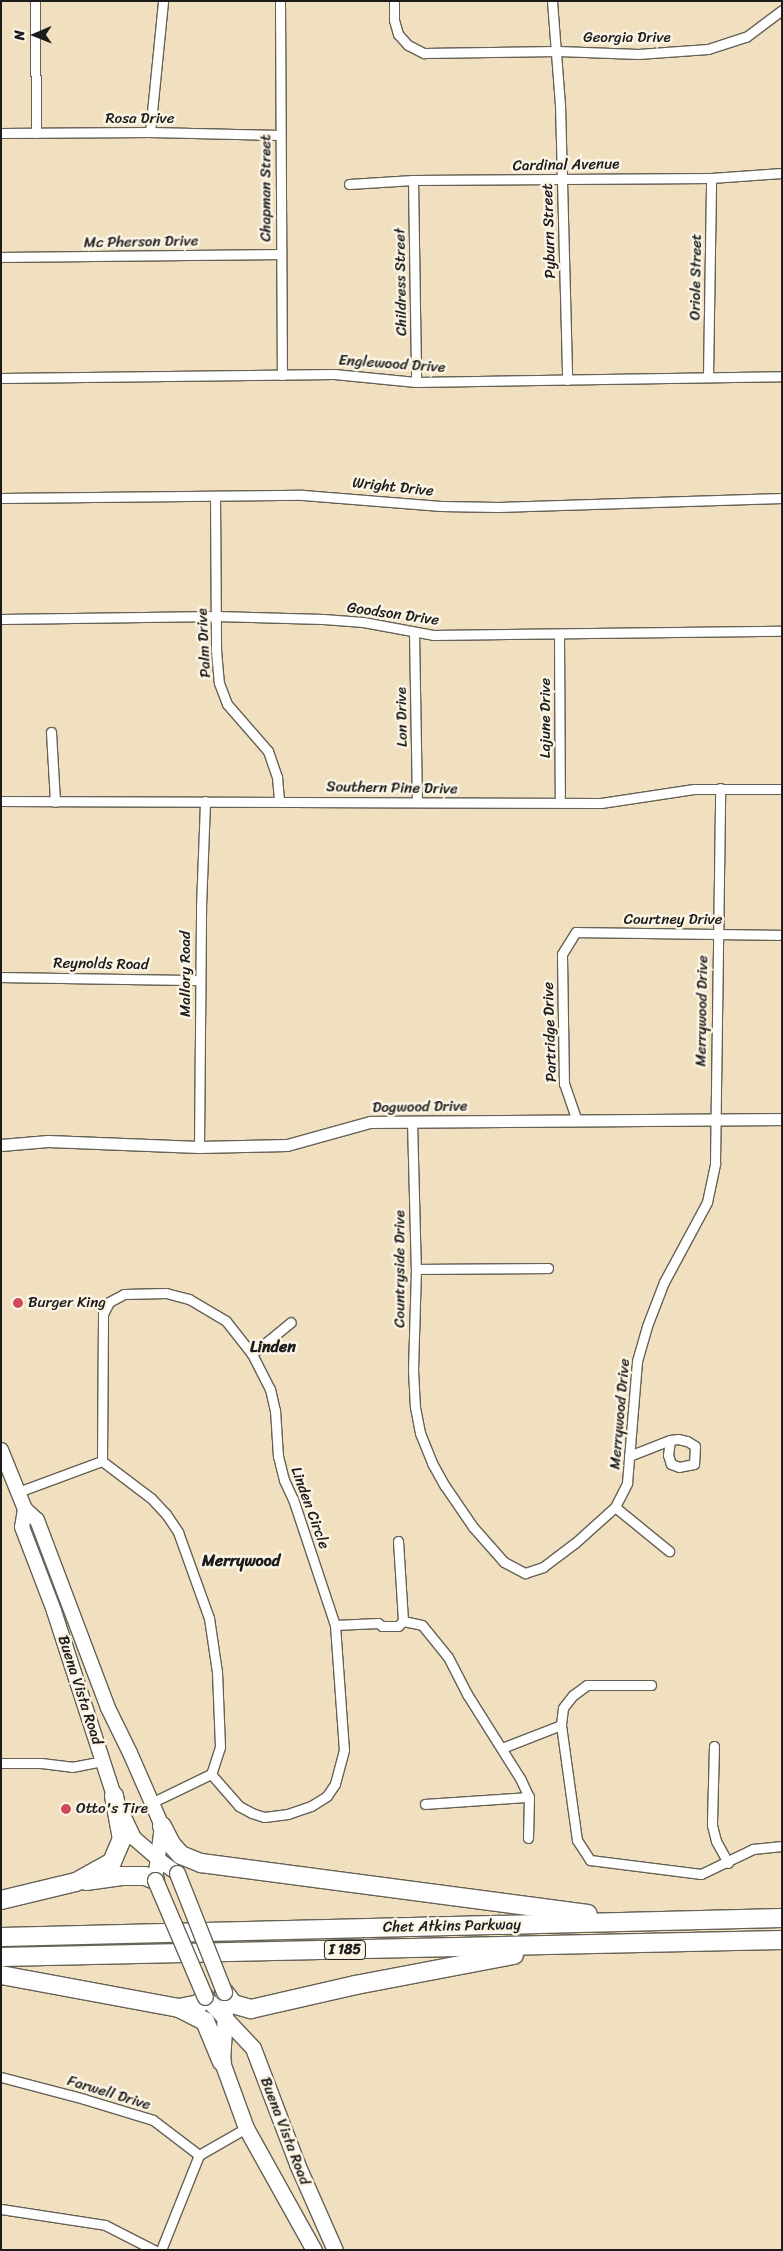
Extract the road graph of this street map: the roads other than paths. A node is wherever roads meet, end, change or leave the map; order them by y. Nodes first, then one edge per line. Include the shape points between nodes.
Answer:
1 (35, 1) edge
2 (163, 1) edge
3 (280, 1) edge
4 (394, 1) edge
5 (552, 1) edge
6 (782, 10) edge
7 (558, 52) junction
8 (150, 132) junction
9 (1, 133) edge
10 (36, 133) junction
11 (279, 135) junction
12 (782, 173) edge
13 (562, 178) junction
14 (711, 178) junction
15 (413, 180) junction
16 (350, 184) dead end
17 (280, 254) junction
18 (1, 257) edge
19 (282, 375) junction
20 (782, 376) edge
21 (708, 377) junction
22 (1, 378) edge
23 (567, 380) junction
24 (416, 382) junction
25 (215, 496) junction
26 (1, 498) edge
27 (782, 498) edge
28 (216, 616) junction
29 (1, 618) edge
30 (782, 631) edge
31 (414, 632) junction
32 (560, 634) junction
33 (51, 732) dead end
34 (720, 788) junction
35 (782, 789) edge
36 (417, 800) junction
37 (1, 801) edge
38 (205, 801) junction
39 (279, 801) junction
40 (55, 802) junction
41 (560, 802) junction
42 (717, 934) junction
43 (782, 935) edge
44 (570, 942) joint
45 (1, 977) edge
46 (200, 980) junction
47 (782, 1119) edge
48 (577, 1121) junction
49 (715, 1121) junction
50 (412, 1122) junction
51 (1, 1145) edge
52 (199, 1147) junction
53 (548, 1268) dead end
54 (416, 1269) junction
55 (291, 1322) dead end
56 (252, 1354) junction
57 (417, 1417) joint
58 (670, 1440) dead end
59 (1, 1450) edge
60 (629, 1456) junction
61 (102, 1461) junction
62 (18, 1492) junction
63 (615, 1506) junction
64 (25, 1509) junction
65 (398, 1541) dead end
66 (669, 1551) dead end
67 (404, 1621) junction
68 (335, 1625) junction
69 (650, 1685) dead end
70 (561, 1725) junction
71 (714, 1746) dead end
72 (502, 1748) junction
73 (103, 1761) junction
74 (1, 1763) edge
75 (211, 1774) junction
76 (114, 1796) junction
77 (529, 1797) junction
78 (153, 1802) junction
79 (425, 1804) dead end
80 (162, 1826) junction
81 (528, 1838) dead end
82 (782, 1846) edge
83 (158, 1860) junction
84 (728, 1863) junction
85 (177, 1873) joint
86 (155, 1880) junction
87 (76, 1882) junction
88 (1, 1900) edge
89 (782, 1918) edge
90 (640, 1921) junction
91 (1, 1937) edge
92 (782, 1940) edge
93 (656, 1943) junction
94 (1, 1957) edge
95 (1, 1975) edge
96 (224, 1992) junction
97 (205, 1997) junction
98 (180, 2008) junction
99 (226, 2020) junction
100 (222, 2062) junction
101 (1, 2077) edge
102 (246, 2128) junction
103 (199, 2155) junction
104 (1, 2209) edge
105 (154, 2250) edge
106 (161, 2250) edge
107 (314, 2250) edge
108 (336, 2250) edge

1 - 10 street
2 - 8 street
3 - 11 street, Chapman Street
4 - 7 street, Georgia Drive via 398,34 408,45 424,53
5 - 7 street, Pyburn Street
6 - 7 street, Georgia Drive via 746,37 708,49 638,54
7 - 13 street, Pyburn Street
8 - 10 street, Rosa Drive
8 - 11 street, Rosa Drive
9 - 10 street, Rosa Drive
11 - 17 street, Chapman Street
12 - 14 street, Cardinal Avenue
13 - 14 street, Cardinal Avenue
13 - 15 street, Cardinal Avenue
13 - 23 street, Pyburn Street
14 - 21 street, Oriole Street
15 - 16 street, Cardinal Avenue
15 - 24 street, Childress Street
17 - 18 street, Mc Pherson Drive
17 - 19 street, Chapman Street
19 - 22 street, Englewood Drive
19 - 24 street, Englewood Drive via 334,374
20 - 21 street, Englewood Drive
21 - 23 street, Englewood Drive
23 - 24 street, Englewood Drive
25 - 26 street, Wright Drive
25 - 27 street, Wright Drive via 335,496 441,506 498,507
25 - 28 street, Palm Drive
28 - 29 street, Goodson Drive
28 - 31 street, Goodson Drive via 363,622
28 - 39 street, Palm Drive via 219,683 227,704 268,751 277,777
30 - 32 street, Goodson Drive
31 - 32 street, Goodson Drive via 433,635
31 - 36 street, Lon Drive
32 - 41 street, Lajune Drive
33 - 40 street
34 - 35 street, Southern Pine Drive
34 - 41 street, Southern Pine Drive via 601,802
34 - 42 street, Merrywood Drive
36 - 39 street, Southern Pine Drive
36 - 41 street, Southern Pine Drive
37 - 40 street, Southern Pine Drive
38 - 39 street, Southern Pine Drive
38 - 40 street, Southern Pine Drive
38 - 46 street, Mallory Road
42 - 43 street, Courtney Drive
42 - 44 street, Courtney Drive via 576,932
42 - 49 street, Merrywood Drive
44 - 48 street, Partridge Drive via 562,954 564,1084
45 - 46 street, Reynolds Road
46 - 52 street, Mallory Road
47 - 49 street, Dogwood Drive
48 - 49 street, Dogwood Drive
48 - 50 street, Dogwood Drive
49 - 60 street, Merrywood Drive via 715,1163 707,1202 664,1282 637,1360
50 - 52 street, Dogwood Drive via 370,1122 287,1145
50 - 54 street, Countryside Drive
51 - 52 street, Dogwood Drive via 48,1141
53 - 54 street
54 - 57 street, Countryside Drive via 413,1370
55 - 56 street
56 - 61 street, Linden Circle via 226,1321 189,1299 144,1293 124,1294 109,1302 103,1314
56 - 68 street, Linden Circle via 270,1390 284,1480
57 - 63 street, Merrywood Drive via 420,1433 444,1486 473,1527 504,1562 525,1573 543,1567
58 - 60 street
59 - 62 main road, Buena Vista Road
60 - 63 street, Merrywood Drive via 627,1483
61 - 62 street
61 - 75 street via 151,1498 166,1514 188,1557 209,1618 217,1672 220,1746
62 - 64 main road, Buena Vista Road
63 - 66 street
64 - 73 main road, Buena Vista Road via 22,1527 54,1611
64 - 78 main road, Buena Vista Road via 37,1520 108,1708
65 - 67 street
67 - 68 street via 398,1626 378,1623
67 - 72 street via 422,1625 448,1657 467,1694
68 - 75 street, Linden Circle via 344,1750 335,1784 327,1796 288,1814 264,1816 239,1806
69 - 70 street via 587,1685 563,1708
70 - 72 street
70 - 84 street via 577,1840 590,1860 701,1874
71 - 84 street via 712,1825 716,1841
72 - 77 street
73 - 74 street via 72,1767
73 - 76 main road, Buena Vista Road
75 - 78 street
76 - 83 main road, Buena Vista Road via 134,1838
76 - 87 highway via 122,1839 118,1852 112,1862
77 - 79 street
77 - 81 street
78 - 80 main road, Buena Vista Road
80 - 83 main road, Buena Vista Road
80 - 90 highway via 170,1844 181,1855 201,1863
82 - 84 street via 753,1849
83 - 85 main road, Buena Vista Road
83 - 86 main road, Buena Vista Road
85 - 96 main road, Buena Vista Road, bridge
86 - 87 highway via 144,1876 122,1876
86 - 97 main road, Buena Vista Road, bridge
87 - 88 highway
89 - 90 highway, Chet Atkins Parkway / I 185
90 - 91 highway, Chet Atkins Parkway / I 185
92 - 93 highway, Chet Atkins Parkway / I 185
93 - 94 highway, Chet Atkins Parkway / I 185
93 - 96 highway via 519,1954 251,2009 234,2004
95 - 98 highway
96 - 99 main road, Buena Vista Road
97 - 98 highway via 199,2004
97 - 99 main road, Buena Vista Road
98 - 100 highway via 205,2021
99 - 100 main road, Buena Vista Road
99 - 108 main road, Buena Vista Road via 253,2048 296,2164
100 - 102 main road, Buena Vista Road
101 - 103 street, Farwell Drive via 153,2120
102 - 103 street
102 - 107 main road, Buena Vista Road
103 - 106 street
104 - 105 street via 105,2225

